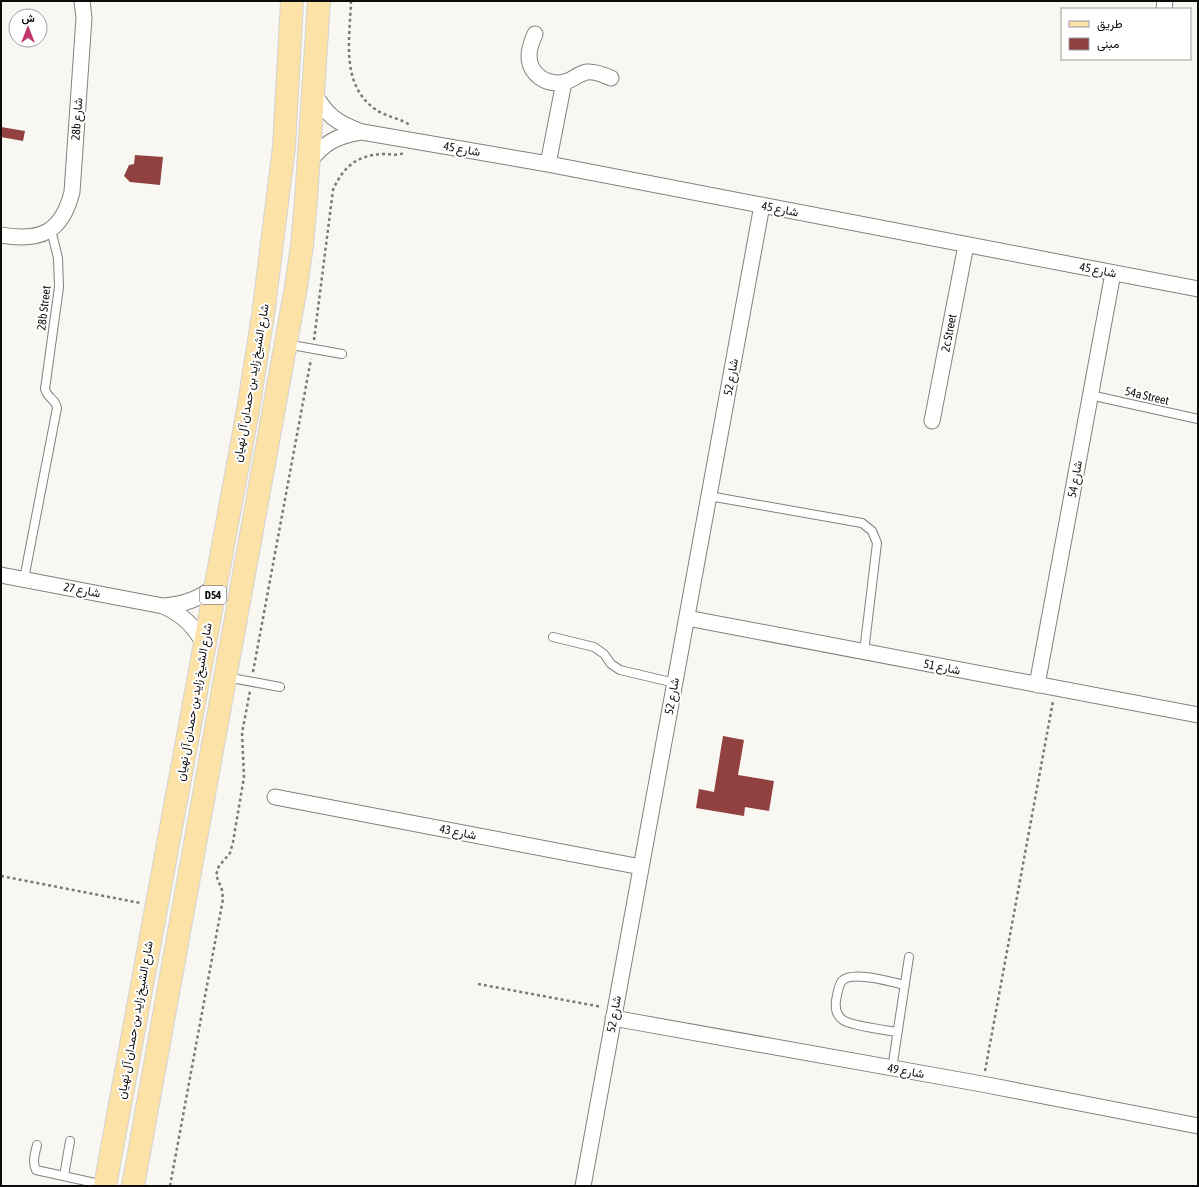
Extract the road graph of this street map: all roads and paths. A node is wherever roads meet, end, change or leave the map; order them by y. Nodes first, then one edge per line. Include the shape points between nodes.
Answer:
1 (82, 1) edge
2 (292, 1) edge
3 (319, 1) edge
4 (351, 1) edge
5 (534, 34) dead end
6 (611, 78) dead end
7 (564, 82) junction
8 (313, 92) junction
9 (362, 132) junction
10 (411, 140) junction
11 (284, 147) junction
12 (308, 162) junction
13 (548, 164) junction
14 (762, 205) junction
15 (51, 230) junction
16 (1, 235) edge
17 (302, 245) junction
18 (966, 245) junction
19 (269, 270) junction
20 (1113, 273) junction
21 (1198, 289) edge
22 (286, 344) junction
23 (313, 349) junction
24 (342, 354) dead end
25 (280, 376) junction
26 (1090, 395) junction
27 (1198, 419) edge
28 (932, 421) dead end
29 (709, 496) junction
30 (1, 575) edge
31 (24, 579) junction
32 (215, 586) junction
33 (163, 606) junction
34 (687, 618) junction
35 (554, 637) dead end
36 (204, 645) junction
37 (864, 652) junction
38 (226, 677) junction
39 (251, 682) junction
40 (675, 683) junction
41 (1037, 685) junction
42 (280, 687) dead end
43 (1055, 688) junction
44 (1198, 715) edge
45 (275, 797) dead end
46 (641, 867) junction
47 (1, 876) edge
48 (156, 906) junction
49 (909, 957) dead end
50 (478, 984) dead end
51 (905, 985) junction
52 (614, 1014) junction
53 (897, 1032) junction
54 (892, 1069) junction
55 (982, 1084) junction
56 (1198, 1126) edge
57 (70, 1141) dead end
58 (37, 1145) dead end
59 (64, 1176) junction
60 (105, 1186) edge
61 (133, 1186) edge
62 (170, 1186) edge
63 (583, 1186) edge

1 - 15 street, 28b شارع via 84,18 72,192 67,208
2 - 11 main road, شارع الشيخ زايد بن حمدان آل نهيان / D54
3 - 8 main road, D54
4 - 10 path via 349,60 354,82 374,109 408,123 412,131
5 - 7 street via 529,54 533,71 547,82
6 - 7 street via 588,72
7 - 13 street
8 - 9 street, شارع 45 via 332,118 346,127
8 - 12 main road, D54
9 - 10 street, شارع 45
9 - 12 street, شارع 45 via 346,134 331,140
10 - 13 street, شارع 45
10 - 23 path via 404,153 372,155 358,159 338,178 333,190
11 - 17 main road via 287,186 285,237 294,246
11 - 19 main road, شارع الشيخ زايد بن حمدان آل نهيان / D54
12 - 17 main road, D54
13 - 14 street, شارع 45
14 - 18 street, شارع 45
14 - 29 street, شارع 52
15 - 16 street via 22,238
15 - 31 lane, 28b Street via 58,258 59,287 46,389 47,395 55,402 57,408
17 - 22 main road, D54
18 - 20 street, شارع 45
18 - 28 street, 2c Street
19 - 25 main road via 282,276 285,285 278,342
19 - 32 main road, شارع الشيخ زايد بن حمدان آل نهيان / D54 via 248,410
20 - 21 street, شارع 45
20 - 26 street, شارع 54
22 - 23 lane
22 - 25 main road, D54
23 - 24 lane
23 - 39 path
25 - 38 main road, D54
26 - 27 lane, 54a Street
26 - 41 street, شارع 54
29 - 34 street, شارع 52
29 - 37 lane via 862,523 872,531 877,543
30 - 31 street, شارع 27
31 - 33 street, شارع 27
32 - 33 street, شارع 27 via 191,601
32 - 36 main road, شارع الشيخ زايد بن حمدان آل نهيان / D54
33 - 36 street, شارع 27 via 172,609 188,621
34 - 37 street, شارع 51
34 - 40 street, شارع 52
35 - 40 lane via 594,647 620,670
36 - 48 main road, شارع الشيخ زايد بن حمدان آل نهيان / D54
37 - 41 street, شارع 51
38 - 39 lane
38 - 61 main road, D54
39 - 42 lane
39 - 62 path via 242,733 245,768 243,785 232,848 217,870 222,899
40 - 46 street, شارع 52
41 - 43 street, شارع 51
43 - 44 street, شارع 51
43 - 55 path
45 - 46 street, شارع 43
46 - 52 street, شارع 52
47 - 48 path
48 - 60 main road, شارع الشيخ زايد بن حمدان آل نهيان / D54
49 - 51 lane
50 - 52 path
51 - 53 lane
51 - 53 lane via 850,977 839,986 836,1001 837,1012 844,1021
52 - 54 street, شارع 49
52 - 63 street, شارع 52
53 - 54 lane
54 - 55 street, شارع 49
55 - 56 street, شارع 49
57 - 59 lane
58 - 59 lane via 34,1160 36,1170
59 - 60 lane

